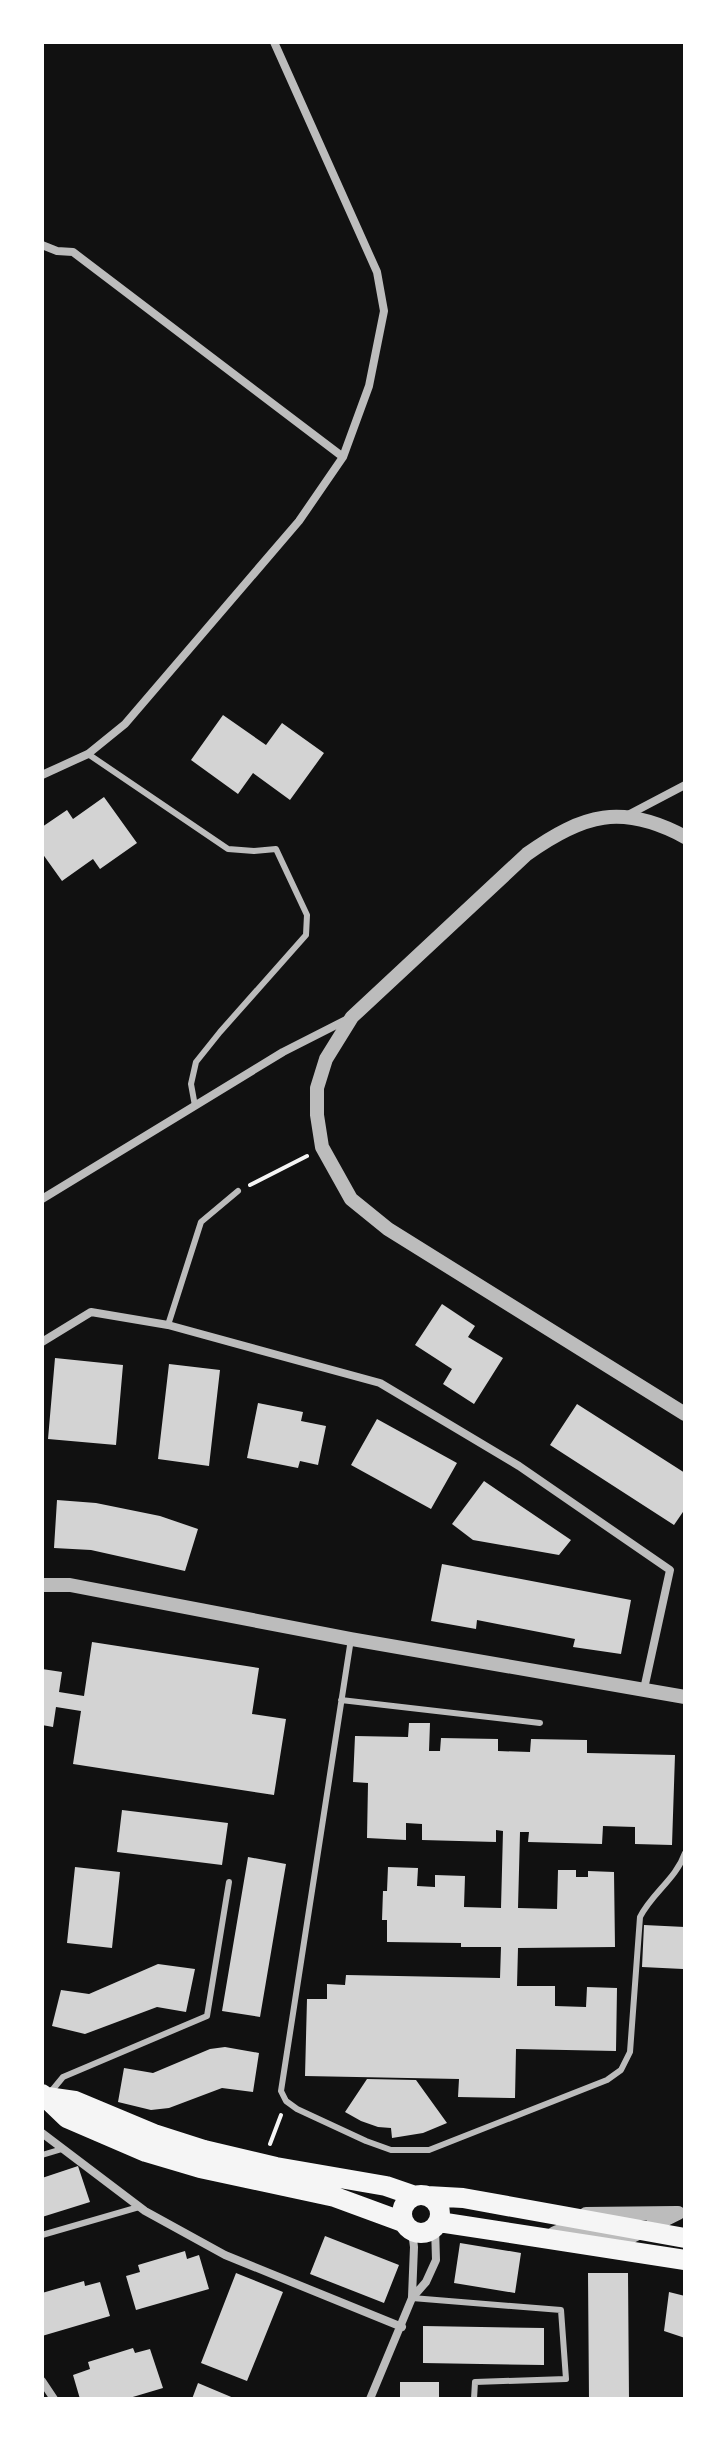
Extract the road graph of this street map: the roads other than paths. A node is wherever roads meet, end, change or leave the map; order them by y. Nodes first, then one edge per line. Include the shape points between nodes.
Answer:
1 (274, 42) edge
2 (42, 245) edge
3 (343, 457) junction
4 (88, 754) junction
5 (42, 775) edge
6 (685, 785) edge
7 (625, 816) junction
8 (685, 837) edge
9 (352, 1017) junction
10 (195, 1106) junction
11 (238, 1191) road end
12 (42, 1199) edge
13 (168, 1325) junction
14 (42, 1342) edge
15 (685, 1414) edge
16 (42, 1585) edge
17 (351, 1639) junction
18 (644, 1689) junction
19 (685, 1697) edge
20 (341, 1700) junction
21 (540, 1723) dead end
22 (685, 1853) edge
23 (229, 1882) dead end
24 (44, 2096) edge
25 (42, 2133) edge
26 (62, 2149) junction
27 (42, 2155) edge
28 (421, 2196) junction
29 (139, 2207) junction
30 (682, 2212) edge
31 (565, 2215) junction
32 (437, 2224) junction
33 (408, 2227) junction
34 (643, 2230) junction
35 (42, 2235) edge
36 (549, 2238) junction
37 (685, 2238) edge
38 (685, 2260) edge
39 (412, 2298) junction
40 (402, 2327) junction
41 (42, 2381) edge
42 (54, 2399) edge
43 (370, 2399) edge
44 (474, 2399) edge

1 - 3 street via 377,272 384,311 369,386
2 - 3 street via 73,252
3 - 4 street via 299,521 125,724
4 - 5 street
4 - 10 lane via 228,849 276,849 307,915 306,935 196,1062 191,1084
6 - 7 street
7 - 8 street
7 - 9 street via 591,819 557,833 527,854
9 - 10 street
9 - 15 street via 326,1059 317,1088 322,1147 351,1199 388,1229
10 - 12 street
11 - 13 lane via 201,1222
13 - 14 street via 91,1312
13 - 18 street via 380,1383 519,1466 670,1570
16 - 17 street via 70,1585
17 - 18 street
17 - 20 lane
18 - 19 street
20 - 21 lane
20 - 22 lane via 281,2091 297,2109 366,2141 391,2150 429,2150 621,2070 630,2052 640,1917
23 - 24 lane via 207,2016 63,2077
24 - 28 main road via 75,2101 204,2150
24 - 33 main road via 67,2118 146,2152 335,2197
25 - 26 street
26 - 27 lane
26 - 29 street
28 - 31 main road
28 - 32 main road via 440,2209
28 - 33 main road via 402,2210
29 - 35 lane
29 - 40 street via 230,2258
30 - 31 street
30 - 34 street
31 - 34 main road
32 - 33 main road via 425,2233
32 - 36 main road
32 - 39 street via 436,2260
33 - 39 street via 414,2247
34 - 36 street via 621,2238 566,2229
34 - 37 main road
36 - 38 main road
39 - 40 street
39 - 44 lane via 561,2310 566,2379 475,2382
40 - 43 street
41 - 42 street

